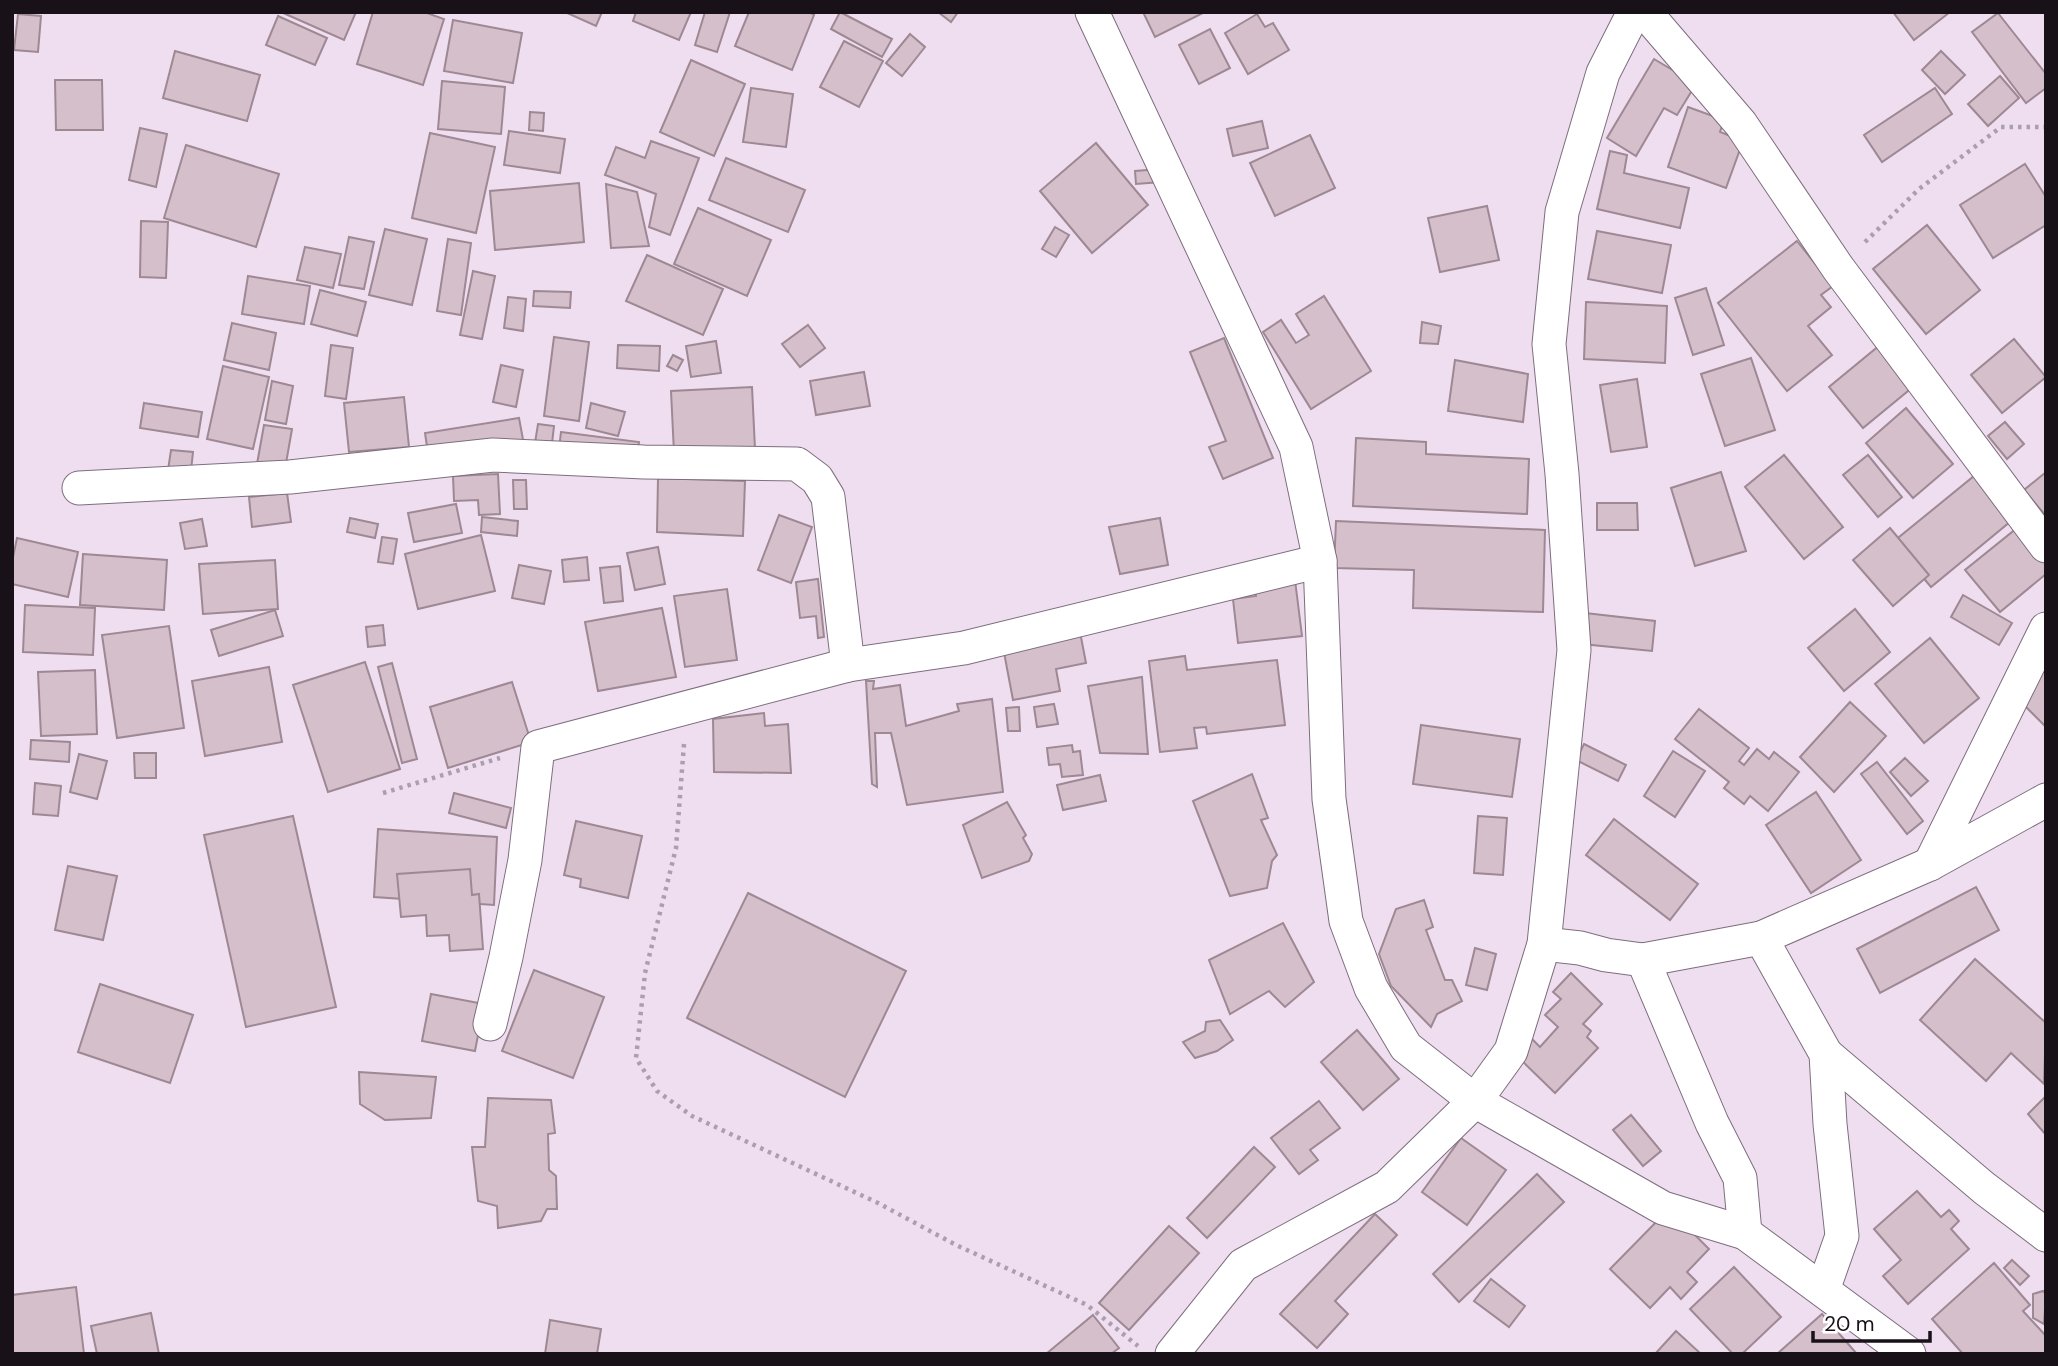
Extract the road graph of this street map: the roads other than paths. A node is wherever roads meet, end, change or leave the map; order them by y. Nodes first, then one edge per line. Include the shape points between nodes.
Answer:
1 (1092, 12) edge
2 (1634, 12) edge
3 (1645, 12) edge
4 (79, 488) dead end
5 (2046, 546) edge
6 (1320, 561) junction
7 (2046, 629) edge
8 (848, 666) junction
9 (2046, 800) edge
10 (1930, 864) junction
11 (1760, 938) junction
12 (1544, 944) junction
13 (1643, 960) junction
14 (490, 1024) dead end
15 (1826, 1054) junction
16 (1475, 1101) junction
17 (1745, 1233) junction
18 (2046, 1235) edge
19 (1823, 1290) junction
20 (1172, 1354) edge
21 (1909, 1354) edge

1 - 6 street via 1296,447
2 - 12 street via 1604,73 1562,212 1550,331 1574,650
3 - 5 street via 1741,124 1838,268
4 - 8 street via 290,477 493,455 797,464 817,479 828,497
6 - 8 street via 964,648
6 - 16 street via 1329,799 1346,921 1371,988 1406,1047
7 - 10 street
8 - 14 street via 538,747 525,860
9 - 10 street
10 - 11 street
11 - 13 street
11 - 15 street
12 - 13 street
12 - 16 street via 1511,1051
13 - 17 street via 1740,1178
15 - 18 street
15 - 19 street via 1842,1237
16 - 17 street via 1663,1209
16 - 20 street via 1387,1187 1243,1265
17 - 19 street
19 - 21 street

